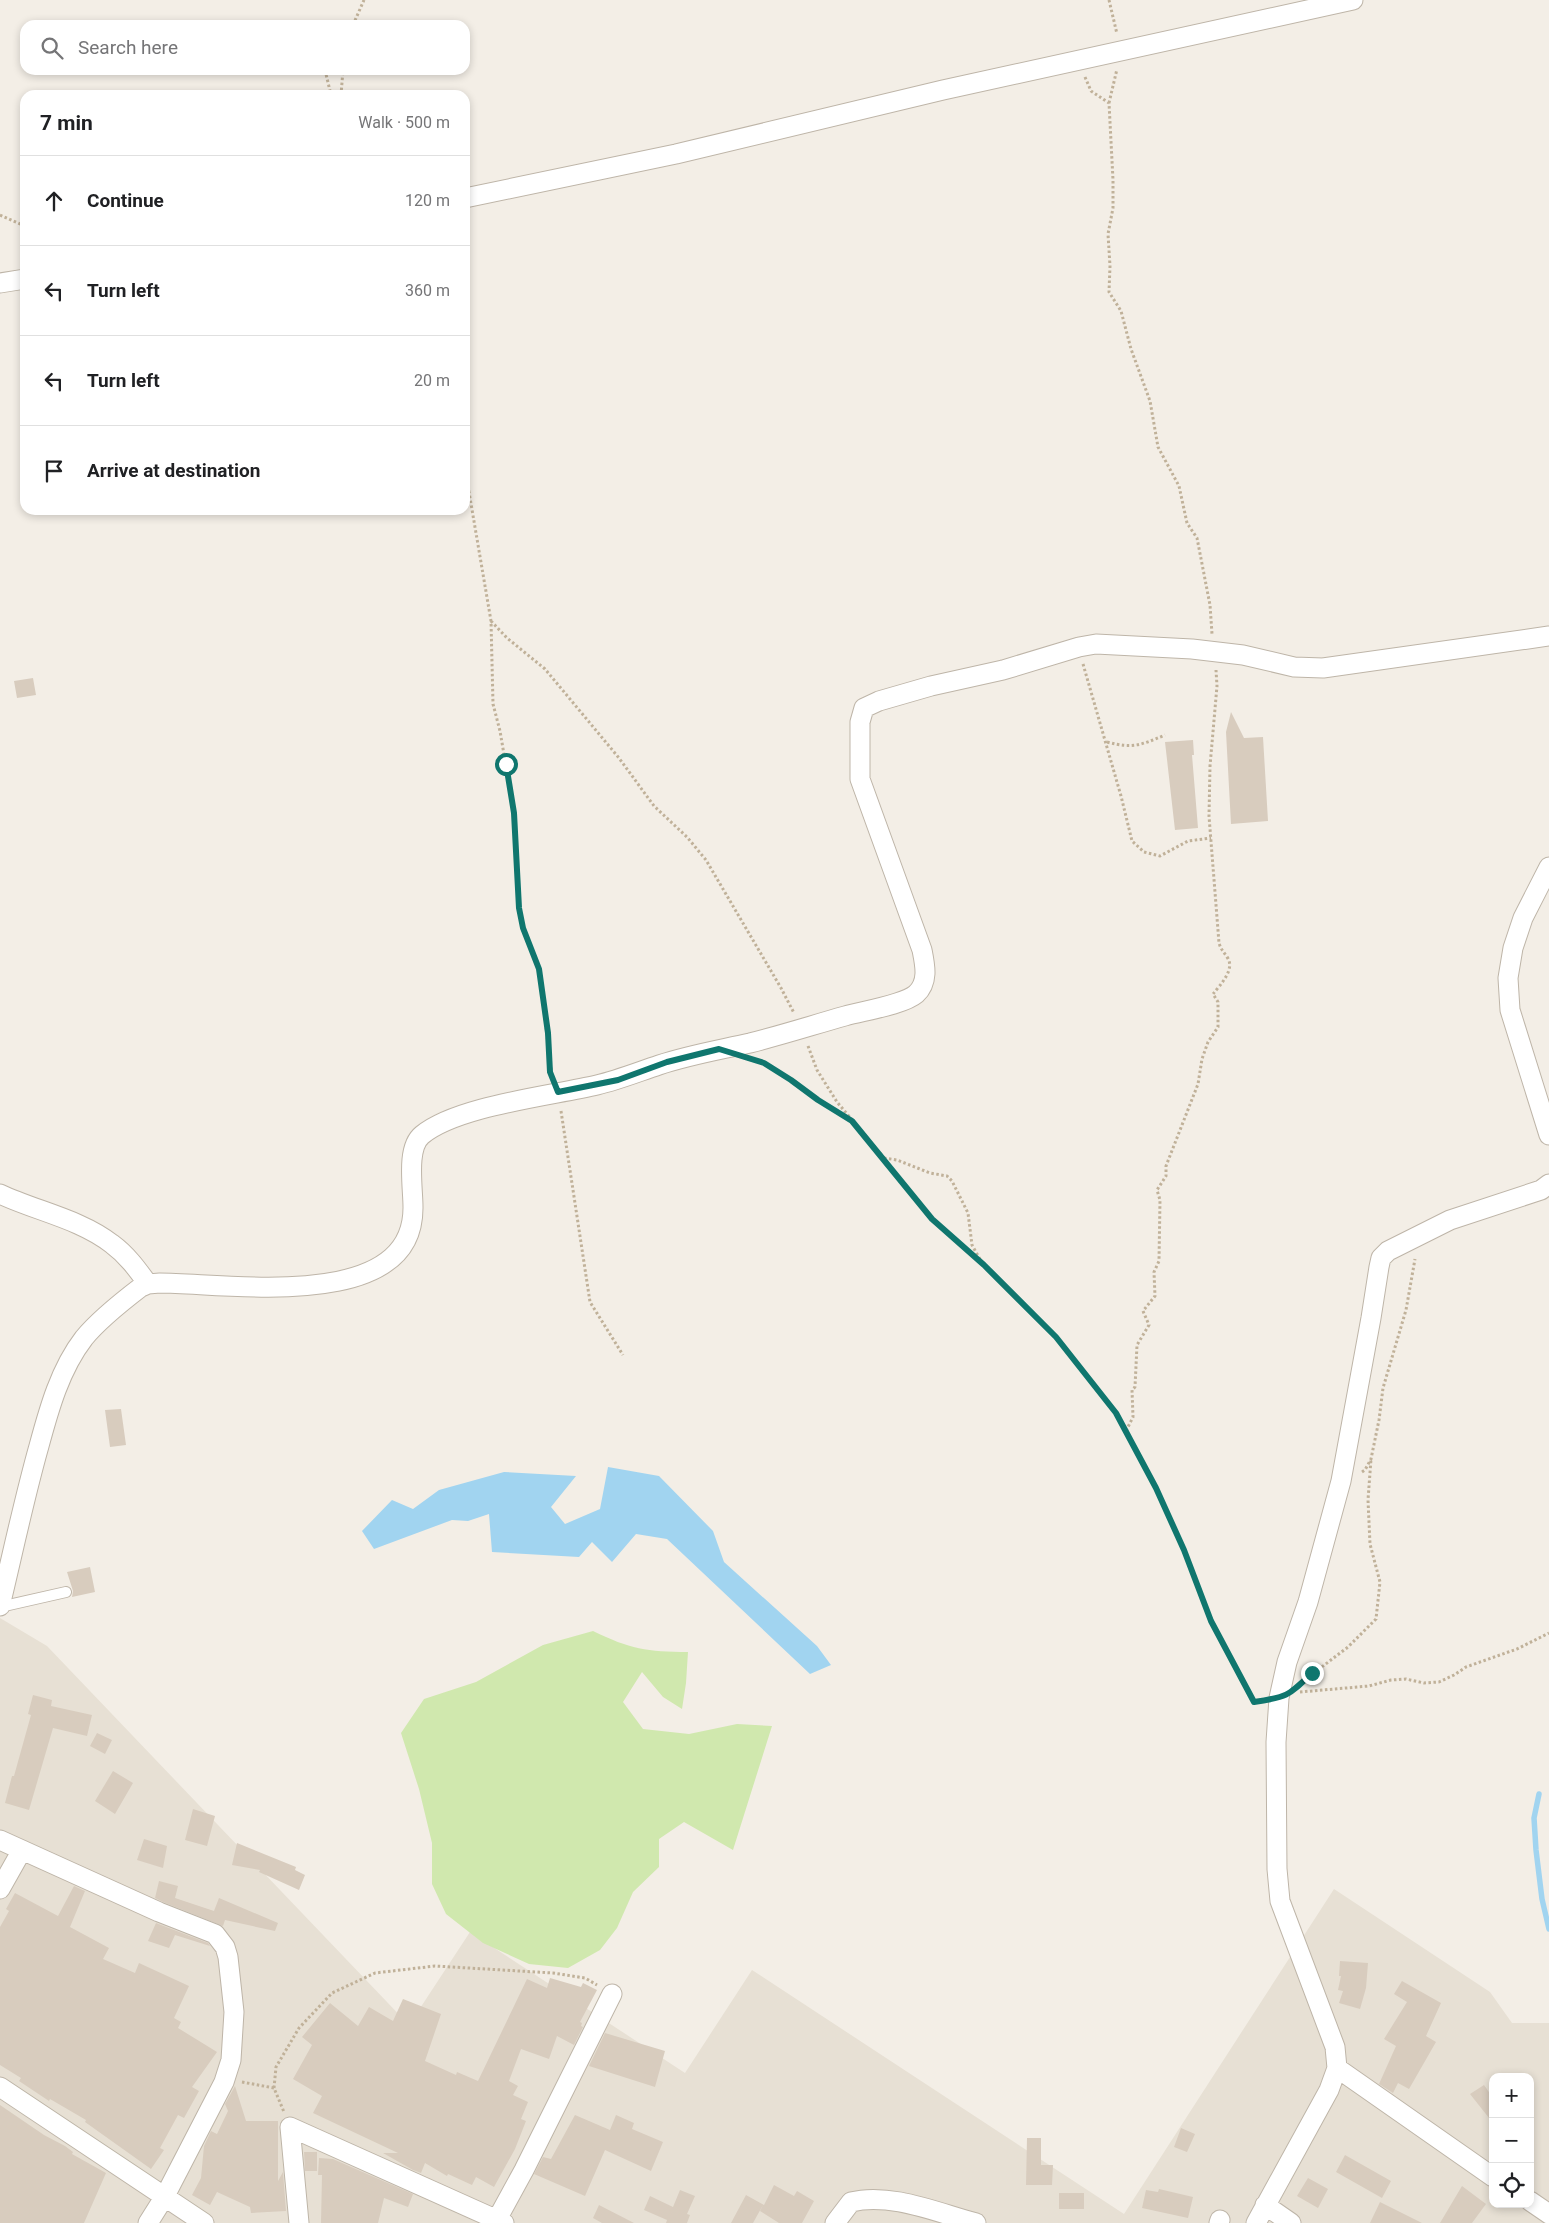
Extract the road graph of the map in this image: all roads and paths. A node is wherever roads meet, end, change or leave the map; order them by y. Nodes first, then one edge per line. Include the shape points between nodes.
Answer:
1 (364, 0) edge
2 (1109, 0) edge
3 (1353, 0) edge
4 (355, 20) edge
5 (1120, 50) junction
6 (1078, 60) junction
7 (326, 75) edge
8 (343, 75) edge
9 (330, 90) edge
10 (341, 90) edge
11 (1109, 103) junction
12 (470, 197) edge
13 (0, 215) edge
14 (20, 224) edge
15 (20, 279) edge
16 (0, 282) edge
17 (470, 498) edge
18 (491, 621) junction
19 (1549, 636) edge
20 (1079, 647) junction
21 (1216, 651) junction
22 (1165, 734) dead end
23 (1106, 741) junction
24 (1211, 838) junction
25 (1549, 867) edge
26 (802, 1028) junction
27 (755, 1060) dead end
28 (558, 1092) junction
29 (852, 1121) junction
30 (1549, 1136) edge
31 (884, 1158) junction
32 (1549, 1184) edge
33 (0, 1194) edge
34 (1418, 1236) junction
35 (984, 1265) junction
36 (148, 1284) junction
37 (623, 1355) dead end
38 (1126, 1430) junction
39 (1371, 1459) junction
40 (1341, 1481) junction
41 (66, 1592) dead end
42 (0, 1606) edge
43 (1549, 1633) edge
44 (1286, 1695) junction
45 (0, 1840) edge
46 (22, 1850) junction
47 (0, 1889) edge
48 (612, 1994) joint
49 (1337, 2068) junction
50 (224, 2082) junction
51 (0, 2087) edge
52 (274, 2088) junction
53 (290, 2127) junction
54 (1489, 2174) edge
55 (165, 2196) junction
56 (1265, 2205) junction
57 (1534, 2205) edge
58 (1549, 2214) edge
59 (499, 2222) edge
60 (148, 2223) edge
61 (204, 2223) edge
62 (299, 2223) edge
63 (835, 2223) edge
64 (976, 2223) edge
65 (1256, 2223) edge
66 (1291, 2223) edge

1 - 4 path
2 - 5 path
3 - 5 street
5 - 6 street
5 - 11 path
6 - 11 path via 1091,92
6 - 12 street via 676,154
7 - 9 path
8 - 10 path
11 - 21 path via 1113,180 1113,208 1108,234 1109,292 1121,311 1150,401 1158,447 1176,480 1187,523 1197,538
13 - 14 path
15 - 16 street
17 - 18 path
18 - 26 path via 545,669 624,764 654,806 706,860
18 - 28 path via 492,704 500,731 514,813 519,908 539,969 550,1072
19 - 21 street via 1323,668 1294,667
20 - 21 street via 1109,644
20 - 23 path
20 - 26 street via 1003,670 931,686 862,709 860,779 922,950 925,978 919,991 910,998
21 - 24 path via 1217,686 1210,766
22 - 23 path via 1144,744 1125,747
23 - 24 path via 1132,841 1144,852 1160,856 1188,840
24 - 38 path via 1219,943 1230,968 1213,994 1218,1002 1218,1028 1208,1042 1198,1084 1166,1166 1166,1176 1157,1190 1160,1200 1159,1260 1154,1272 1155,1296 1143,1311 1149,1326 1137,1345 1133,1417
25 - 30 street via 1523,918 1508,978 1510,1010
26 - 28 street via 695,1054 618,1080
26 - 29 path via 817,1070
27 - 29 path
28 - 36 street via 445,1121 418,1138 414,1143 412,1163 413,1222 398,1252 376,1268 338,1282 315,1286
28 - 37 path via 590,1302
29 - 31 path
31 - 35 path via 932,1219
31 - 35 path via 947,1176 952,1181 968,1213 972,1245
32 - 34 street via 1517,1199 1450,1220
33 - 36 street via 67,1220 111,1243 130,1260
34 - 39 path via 1406,1310 1383,1388
34 - 40 street via 1381,1258
35 - 38 path via 1056,1337
36 - 42 street via 84,1338 62,1376 37,1451
38 - 44 path via 1184,1550 1211,1621 1254,1702
39 - 40 path via 1365,1470
39 - 44 path via 1368,1500 1370,1544 1380,1582 1376,1619 1348,1647
40 - 44 street via 1308,1602 1287,1662
41 - 42 lane
43 - 44 path via 1517,1650 1466,1667 1439,1682 1391,1680 1369,1686
44 - 49 street via 1275,1780 1276,1869 1280,1901 1336,2047
45 - 46 street
46 - 47 street
46 - 50 street via 215,1934 221,1940 228,1957 234,2012 231,2060
48 - 52 path via 585,1978 553,1973 435,1966 375,1972 332,1993 299,2028 276,2067
48 - 59 street
49 - 54 street
49 - 56 street via 1329,2090
50 - 52 path
50 - 55 street
51 - 55 street
52 - 53 path
53 - 59 street
53 - 62 street
55 - 60 street
55 - 61 street
56 - 65 street
56 - 66 street
57 - 58 street
63 - 64 street via 850,2202 879,2199

